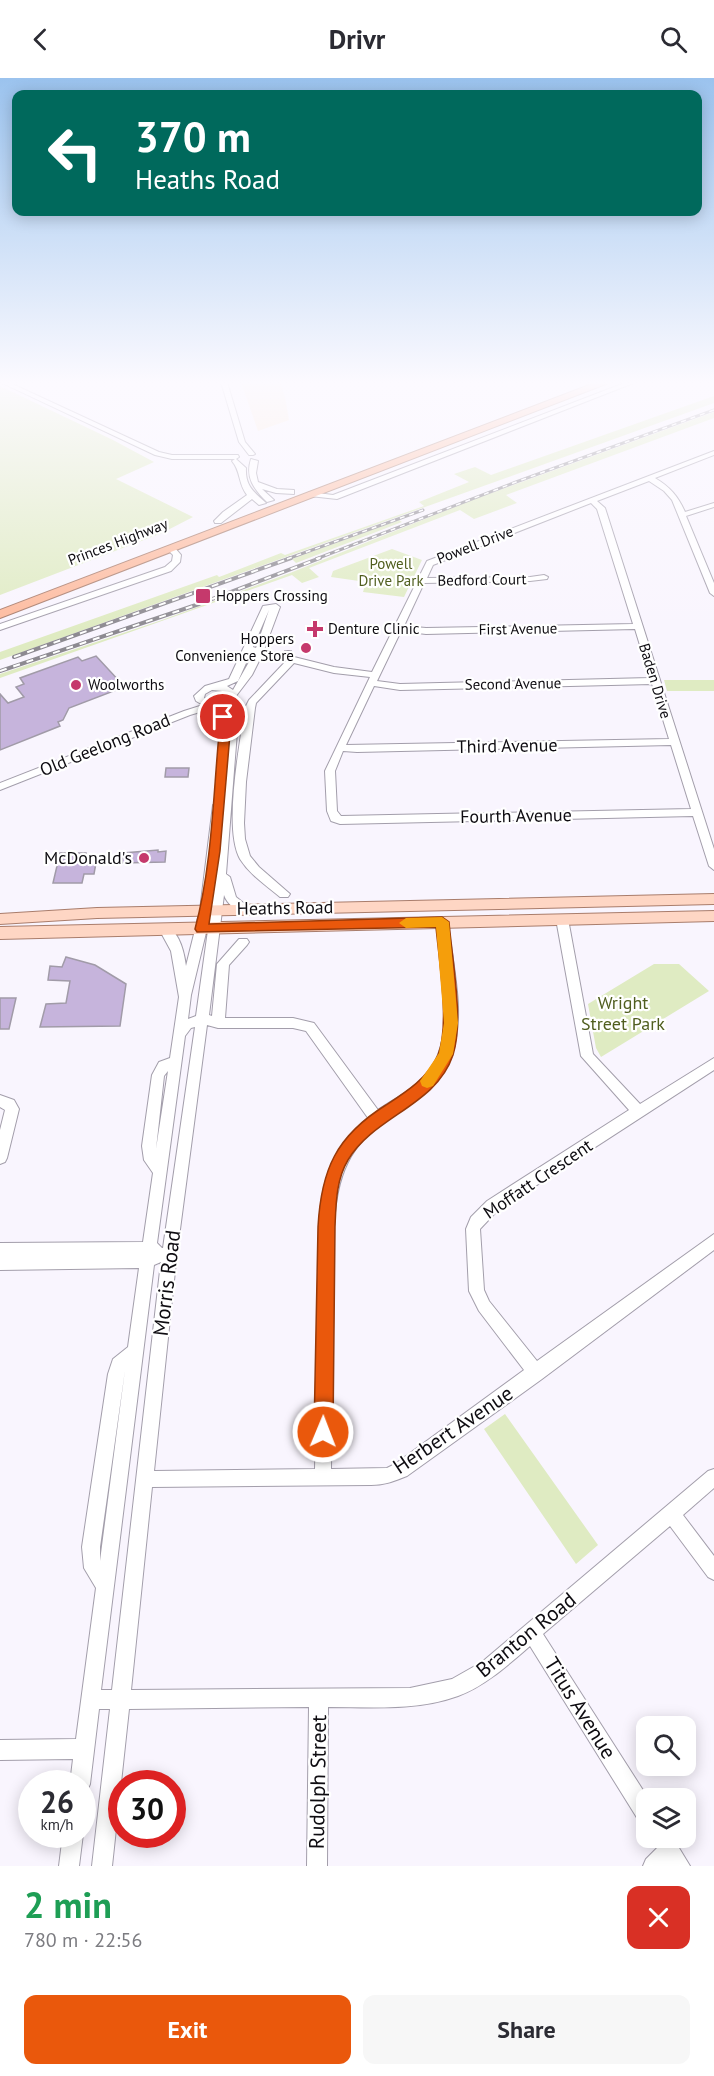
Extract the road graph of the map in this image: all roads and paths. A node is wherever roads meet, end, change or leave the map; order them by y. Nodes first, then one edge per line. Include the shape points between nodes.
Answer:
1 (240, 465) edge
2 (252, 465) edge
3 (367, 465) edge
4 (383, 465) edge
5 (415, 465) edge
6 (682, 465) edge
7 (371, 471) junction
8 (391, 475) junction
9 (649, 478) junction
10 (252, 482) junction
11 (291, 492) junction
12 (310, 494) junction
13 (251, 495) junction
14 (592, 500) junction
15 (270, 503) junction
16 (714, 505) edge
17 (682, 515) junction
18 (218, 521) junction
19 (201, 533) junction
20 (172, 549) junction
21 (144, 550) junction
22 (544, 577) dead end
23 (420, 581) junction
24 (714, 593) edge
25 (0, 605) edge
26 (0, 614) edge
27 (638, 626) junction
28 (0, 627) edge
29 (398, 628) junction
30 (255, 650) junction
31 (283, 654) junction
32 (373, 679) junction
33 (655, 681) junction
34 (220, 686) junction
35 (199, 696) junction
36 (230, 699) junction
37 (212, 706) junction
38 (674, 742) junction
39 (340, 747) junction
40 (85, 751) junction
41 (0, 781) edge
42 (0, 787) edge
43 (696, 812) junction
44 (335, 818) joint
45 (714, 866) edge
46 (221, 867) junction
47 (284, 894) dead end
48 (714, 899) edge
49 (441, 904) junction
50 (245, 909) junction
51 (212, 910) junction
52 (714, 916) edge
53 (0, 919) edge
54 (562, 919) junction
55 (442, 922) junction
56 (165, 929) junction
57 (207, 929) junction
58 (0, 933) edge
59 (243, 942) dead end
60 (184, 1004) junction
61 (210, 1021) junction
62 (180, 1035) junction
63 (714, 1063) edge
64 (0, 1101) edge
65 (639, 1112) junction
66 (377, 1119) junction
67 (0, 1158) edge
68 (714, 1241) edge
69 (0, 1250) edge
70 (170, 1252) junction
71 (148, 1254) junction
72 (61, 1256) junction
73 (0, 1263) edge
74 (536, 1373) junction
75 (322, 1477) junction
76 (714, 1477) edge
77 (145, 1479) junction
78 (671, 1513) junction
79 (714, 1571) edge
80 (532, 1633) junction
81 (320, 1698) junction
82 (90, 1700) junction
83 (119, 1700) junction
84 (84, 1749) junction
85 (0, 1750) edge
86 (82, 1770) edge
87 (636, 1798) edge
88 (71, 1848) edge
89 (670, 1851) edge
90 (69, 1866) edge
91 (102, 1866) edge
92 (317, 1866) edge
93 (653, 1866) edge

1 - 13 street via 242,482
2 - 10 street
3 - 11 highway, Princes Highway
4 - 7 highway, Princes Highway
5 - 8 street
6 - 9 street, Powell Drive
7 - 8 street
7 - 12 highway, Princes Highway
8 - 12 street via 329,497
9 - 14 street, Powell Drive
9 - 17 street via 672,494
10 - 11 street
10 - 15 street
11 - 15 highway, Princes Highway
12 - 15 highway, Princes Highway
13 - 15 street
13 - 18 street
14 - 23 street, Powell Drive via 429,563
14 - 27 street, Baden Drive via 601,508
15 - 18 highway, Princes Highway
15 - 19 highway, Princes Highway
16 - 17 street
17 - 24 street
18 - 19 highway, Princes Highway
19 - 20 highway, Princes Highway
19 - 21 highway, Princes Highway
20 - 21 highway
20 - 26 highway, Princes Highway
20 - 28 street via 177,555 176,562 168,569
21 - 25 highway, Princes Highway
22 - 23 street, Bedford Court
23 - 29 street, Powell Drive
27 - 29 street, First Avenue via 426,631
27 - 33 street, Baden Drive
29 - 32 street, Powell Drive
30 - 31 street, Second Avenue
30 - 34 street via 233,681
30 - 36 street via 244,683
31 - 32 street, Second Avenue
31 - 47 street via 288,664 250,708 237,832 242,853
32 - 33 street, Second Avenue via 400,687
32 - 39 street, Powell Drive
33 - 38 street, Baden Drive
34 - 35 street, Old Geelong Road via 206,688
34 - 36 street via 229,691
35 - 37 street via 202,703
35 - 40 street, Old Geelong Road via 178,711
36 - 37 street, Old Geelong Road
36 - 46 street, Morris Road via 232,732
37 - 40 street, Old Geelong Road
37 - 51 street, Morris Road via 223,717 225,728
38 - 39 street, Third Avenue
38 - 43 street, Baden Drive
39 - 44 street, Powell Drive via 330,771
40 - 41 street, Old Geelong Road
40 - 42 street, Old Geelong Road
43 - 44 street, Fourth Avenue via 348,821
43 - 45 street, Baden Drive
46 - 50 street via 231,899
46 - 51 street, Morris Road
48 - 49 main road, Heaths Road
49 - 50 main road, Heaths Road
49 - 55 main road
50 - 51 main road, Heaths Road
51 - 53 main road, Heaths Road
51 - 57 street, Morris Road
52 - 54 main road, Heaths Road
54 - 55 main road, Heaths Road
54 - 65 street via 587,1056
55 - 57 main road, Heaths Road
55 - 66 street via 451,1023 446,1054 417,1093
56 - 57 main road, Heaths Road
56 - 58 main road, Heaths Road
56 - 60 street via 178,953
57 - 60 street, Morris Road
57 - 61 street, Morris Road
59 - 61 street via 223,964
60 - 62 street, Morris Road
61 - 62 street via 187,1024
61 - 66 street via 310,1027
61 - 70 street, Morris Road via 200,1040
62 - 71 street, Morris Road
63 - 65 street, Moffatt Crescent
64 - 67 street via 12,1109
65 - 74 street, Moffatt Crescent via 492,1206 476,1222 473,1240 477,1291 484,1306
66 - 75 street via 341,1156 328,1200
68 - 74 street, Herbert Avenue
69 - 72 street
70 - 71 street
70 - 77 street, Morris Road
71 - 72 street
71 - 82 street, Morris Road via 136,1352 119,1365 116,1374 91,1547 92,1569 105,1586
72 - 73 street
74 - 75 street, Herbert Avenue via 401,1470 379,1476
75 - 77 street, Herbert Avenue
76 - 78 street, Branton Road
77 - 83 street, Morris Road
78 - 79 street
78 - 80 street, Branton Road
80 - 81 street, Branton Road via 489,1669 455,1688 410,1697
80 - 87 street, Titus Avenue
81 - 83 street, Branton Road
81 - 92 street, Rudolph Street
82 - 83 street, Branton Road
82 - 84 street
83 - 91 street, Morris Road
84 - 85 street
84 - 86 street
88 - 90 street
89 - 93 street

